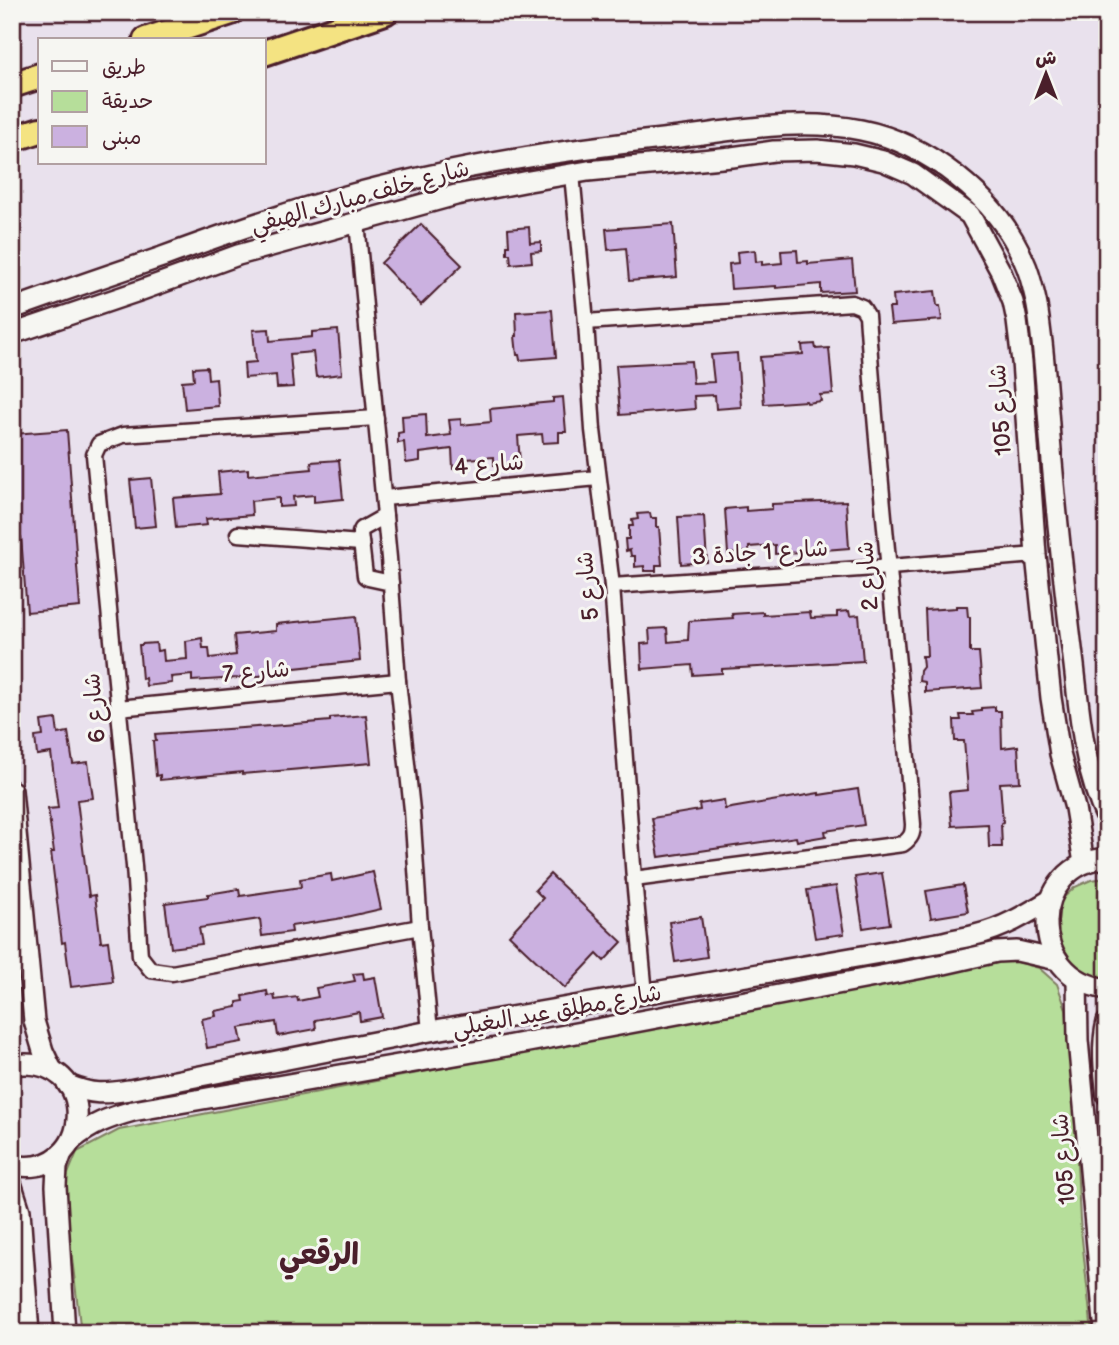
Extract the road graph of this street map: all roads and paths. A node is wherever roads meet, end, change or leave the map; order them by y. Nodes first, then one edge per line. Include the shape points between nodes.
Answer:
1 (231, 12) edge
2 (384, 12) edge
3 (152, 38) edge
4 (266, 52) edge
5 (38, 77) edge
6 (12, 85) edge
7 (38, 131) edge
8 (727, 131) junction
9 (12, 139) edge
10 (732, 157) junction
11 (572, 174) junction
12 (357, 222) junction
13 (163, 256) junction
14 (128, 268) junction
15 (174, 279) junction
16 (139, 291) junction
17 (12, 309) edge
18 (586, 322) junction
19 (12, 334) edge
20 (1044, 360) junction
21 (1022, 362) junction
22 (376, 418) junction
23 (598, 478) junction
24 (384, 498) junction
25 (385, 516) junction
26 (238, 534) dead end
27 (361, 542) junction
28 (1036, 555) junction
29 (890, 567) junction
30 (391, 583) junction
31 (612, 586) junction
32 (398, 681) junction
33 (118, 708) junction
34 (12, 791) edge
35 (1107, 819) edge
36 (1107, 858) edge
37 (1084, 863) junction
38 (634, 879) junction
39 (1050, 900) junction
40 (420, 927) junction
41 (1056, 960) junction
42 (29, 974) junction
43 (1077, 980) junction
44 (1107, 989) edge
45 (12, 993) edge
46 (645, 994) junction
47 (1107, 1022) edge
48 (430, 1031) junction
49 (12, 1065) edge
50 (1105, 1067) edge
51 (52, 1070) junction
52 (68, 1085) junction
53 (1107, 1095) edge
54 (67, 1146) junction
55 (12, 1165) edge
56 (12, 1186) edge
57 (29, 1333) edge
58 (65, 1333) edge
59 (1105, 1333) edge

1 - 3 highway
2 - 4 highway
5 - 6 highway
7 - 9 highway
8 - 10 street via 737,143
8 - 13 street, شارع خلف مبارك الهيفي via 530,155 408,180 270,219
8 - 20 street, شارع 105 via 821,124 863,130 936,161 974,190 1006,227 1025,261 1037,304
10 - 11 street, شارع خلف مبارك الهيفي
10 - 21 street, شارع 105 via 795,150 854,154 913,174 943,195 970,215 1001,272 1013,302
11 - 12 street, شارع خلف مبارك الهيفي via 456,195
11 - 18 street, شارع 5
12 - 15 street, شارع خلف مبارك الهيفي via 238,255
12 - 22 street
13 - 14 street, شارع خلف مبارك الهيفي
13 - 15 street via 160,269
14 - 16 street via 143,275
14 - 17 street, شارع خلف مبارك الهيفي
15 - 16 street, شارع خلف مبارك الهيفي
16 - 19 street, شارع خلف مبارك الهيفي
18 - 23 street, شارع 5
18 - 29 street, شارع 2 via 852,303 862,307 867,315
20 - 21 street via 1031,357
20 - 35 street, شارع 105 via 1059,547 1080,721
21 - 28 street, شارع 105
22 - 24 street
22 - 33 street, شارع 6 via 123,435 99,444 94,455
23 - 24 street, شارع 4
23 - 31 street, شارع 5
24 - 25 street
25 - 27 street via 362,529
25 - 30 street
26 - 27 street
27 - 30 street via 365,576
28 - 29 street, شارع 1 جادة 3
28 - 37 street, شارع 105 via 1051,698
29 - 31 street, شارع 1 جادة 3
29 - 38 street, شارع 2 via 913,824 909,839 903,844
30 - 32 street
31 - 38 street, شارع 5
32 - 33 street, شارع 7
32 - 40 street
33 - 40 street, شارع 6 via 141,956 151,970 172,973
34 - 42 street
36 - 37 street
37 - 39 street via 1058,884
38 - 46 street, شارع 5
39 - 41 street via 1048,941
39 - 46 street, شارع مطلق عيد البغيلي via 976,935
40 - 48 street
41 - 43 street
41 - 54 street, شارع مطلق عيد البغيلي via 1017,951 998,952 496,1048 133,1111 88,1127
42 - 45 street via 25,989
42 - 51 street via 34,1021
43 - 44 street
43 - 59 street, شارع 105 via 1078,1040
46 - 48 street, شارع مطلق عيد البغيلي
47 - 50 street
48 - 52 street, شارع مطلق عيد البغيلي via 102,1094
49 - 51 street
50 - 53 street
51 - 52 street
52 - 54 street via 78,1112
54 - 55 street, شارع مطلق عيد البغيلي via 48,1162 32,1167
54 - 58 street via 57,1167 56,1186
56 - 57 street via 20,1211

